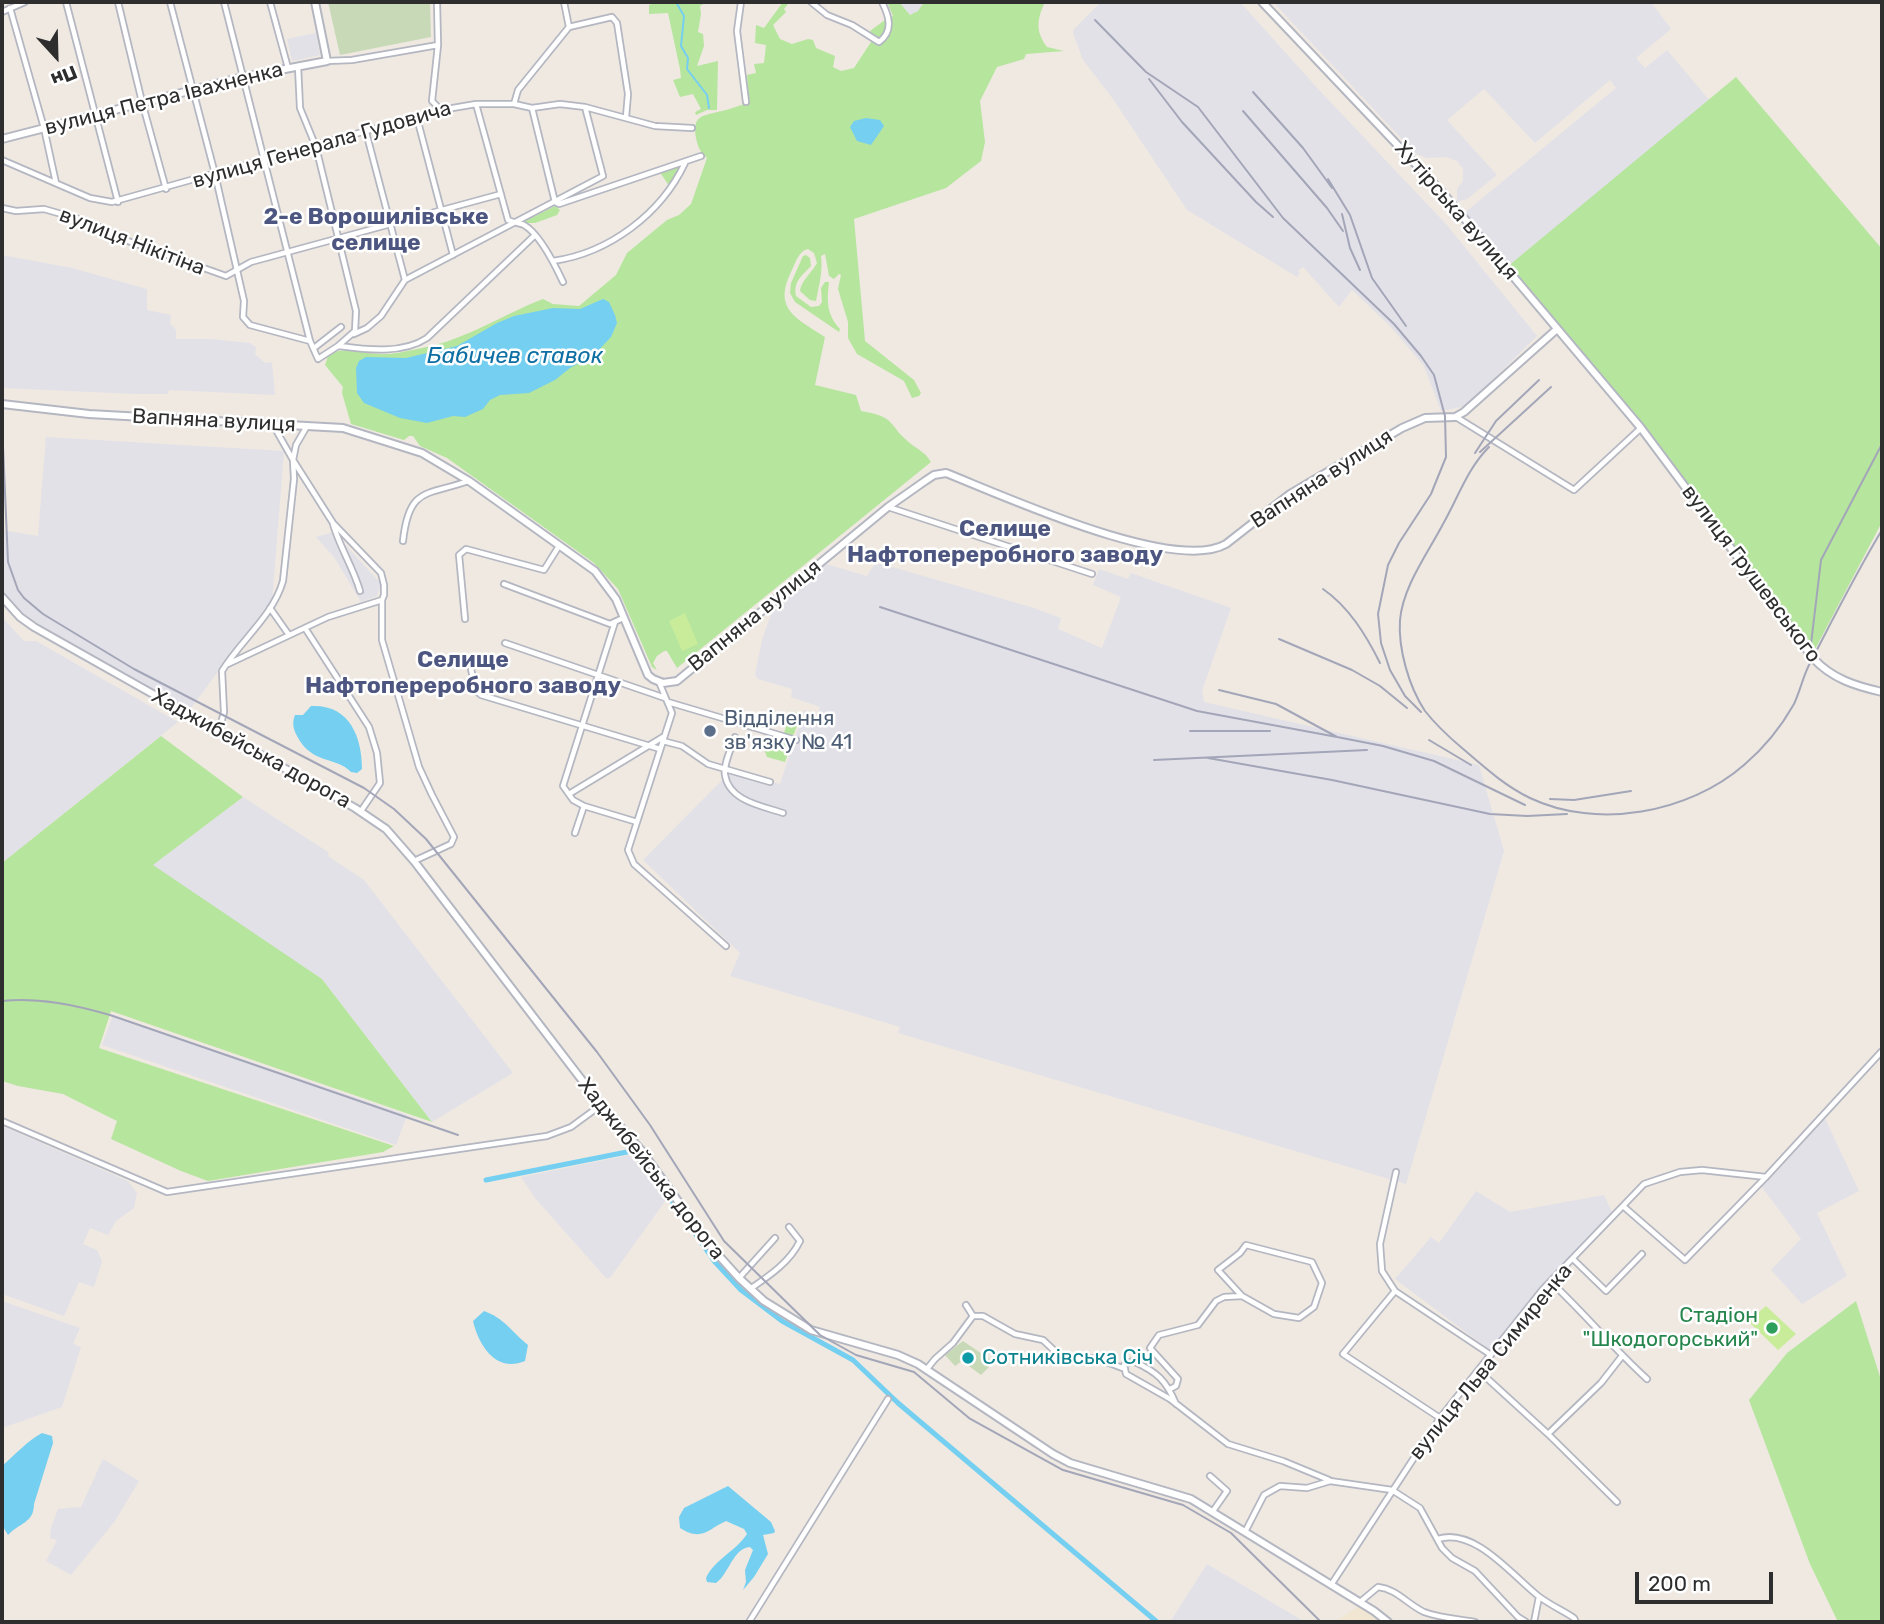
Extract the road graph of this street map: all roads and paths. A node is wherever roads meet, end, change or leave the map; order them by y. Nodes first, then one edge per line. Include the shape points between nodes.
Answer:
1 (26, 2) edge
2 (66, 2) edge
3 (118, 2) edge
4 (170, 2) edge
5 (224, 2) edge
6 (270, 2) edge
7 (315, 2) edge
8 (437, 2) edge
9 (564, 2) edge
10 (741, 2) edge
11 (811, 2) edge
12 (882, 2) edge
13 (1262, 2) edge
14 (10, 8) junction
15 (2, 12) edge
16 (569, 27) junction
17 (438, 45) junction
18 (327, 61) junction
19 (298, 66) junction
20 (288, 68) junction
21 (243, 77) junction
22 (193, 89) junction
23 (432, 101) junction
24 (142, 102) junction
25 (746, 102) dead end
26 (476, 104) junction
27 (514, 104) junction
28 (585, 107) junction
29 (532, 108) junction
30 (442, 110) junction
31 (95, 114) junction
32 (426, 115) junction
33 (626, 117) junction
34 (417, 118) junction
35 (44, 128) junction
36 (692, 128) dead end
37 (366, 132) junction
38 (2, 139) edge
39 (316, 147) junction
40 (701, 156) dead end
41 (2, 160) edge
42 (265, 160) junction
43 (685, 162) junction
44 (215, 174) junction
45 (56, 183) junction
46 (166, 189) junction
47 (501, 194) junction
48 (118, 202) junction
49 (555, 202) junction
50 (2, 208) edge
51 (441, 211) junction
52 (517, 223) junction
53 (390, 224) junction
54 (534, 236) junction
55 (340, 238) junction
56 (288, 251) junction
57 (453, 255) junction
58 (553, 261) junction
59 (236, 270) junction
60 (405, 280) junction
61 (563, 282) dead end
62 (341, 327) dead end
63 (1557, 329) junction
64 (350, 336) junction
65 (310, 341) junction
66 (338, 346) junction
67 (314, 348) junction
68 (2, 404) edge
69 (1455, 416) junction
70 (272, 423) junction
71 (307, 426) junction
72 (1641, 428) junction
73 (293, 460) junction
74 (469, 481) junction
75 (888, 508) junction
76 (333, 523) junction
77 (403, 541) dead end
78 (559, 546) junction
79 (1092, 575) dead end
80 (504, 584) dead end
81 (360, 591) dead end
82 (2, 597) edge
83 (382, 600) junction
84 (270, 608) junction
85 (624, 618) junction
86 (465, 619) dead end
87 (615, 622) junction
88 (305, 628) junction
89 (289, 635) junction
90 (505, 643) dead end
91 (227, 664) junction
92 (471, 669) dead end
93 (598, 676) junction
94 (659, 682) junction
95 (1882, 692) edge
96 (666, 700) junction
97 (582, 726) junction
98 (219, 731) junction
99 (735, 737) dead end
100 (663, 739) junction
101 (796, 740) dead end
102 (646, 746) junction
103 (660, 749) junction
104 (725, 770) junction
105 (770, 782) dead end
106 (569, 794) junction
107 (584, 806) junction
108 (361, 811) junction
109 (783, 813) dead end
110 (637, 822) junction
111 (575, 833) dead end
112 (414, 861) junction
113 (726, 946) dead end
114 (1882, 1051) edge
115 (601, 1105) junction
116 (2, 1121) edge
117 (1396, 1172) dead end
118 (1766, 1177) junction
119 (1623, 1206) junction
120 (789, 1227) dead end
121 (775, 1238) dead end
122 (1642, 1254) dead end
123 (1573, 1259) junction
124 (739, 1278) junction
125 (1551, 1282) junction
126 (750, 1289) junction
127 (1395, 1291) junction
128 (1242, 1296) junction
129 (966, 1305) dead end
130 (973, 1316) junction
131 (1492, 1355) junction
132 (1622, 1356) junction
133 (1125, 1369) junction
134 (926, 1370) junction
135 (1479, 1371) junction
136 (1647, 1378) dead end
137 (1170, 1389) junction
138 (888, 1399) dead end
139 (1176, 1404) junction
140 (1440, 1419) junction
141 (1548, 1434) junction
142 (1210, 1476) dead end
143 (1330, 1480) junction
144 (1391, 1490) junction
145 (1617, 1502) dead end
146 (1213, 1511) junction
147 (1245, 1532) junction
148 (1438, 1539) junction
149 (1331, 1585) junction
150 (1539, 1597) junction
151 (1359, 1603) junction
152 (749, 1622) edge
153 (1388, 1622) edge
154 (1475, 1622) edge
155 (1526, 1622) edge
156 (1534, 1622) edge
157 (1576, 1622) edge

1 - 14 street
2 - 31 street
3 - 24 street
4 - 22 street
5 - 21 street
6 - 20 street
7 - 18 street
8 - 17 street
9 - 16 street
10 - 25 street via 737,31
11 - 12 street via 879,42 885,38 890,18
13 - 63 street, Хутірська вулиця via 1442,192
14 - 15 street
14 - 35 street
16 - 27 street via 518,90
16 - 33 street via 615,19 628,94
17 - 18 street
17 - 23 street
18 - 19 street, вулиця Петра Івахненка
19 - 20 street, вулиця Петра Івахненка
19 - 39 street via 300,108
20 - 21 street, вулиця Петра Івахненка
21 - 22 street, вулиця Петра Івахненка
21 - 42 street
22 - 24 street, вулиця Петра Івахненка
22 - 44 street
23 - 30 street
23 - 32 street
24 - 31 street, вулиця Петра Івахненка
24 - 46 street
26 - 27 street, вулиця Генерала Гудовича
26 - 30 street, вулиця Генерала Гудовича
26 - 47 street
27 - 29 street, вулиця Генерала Гудовича
28 - 29 street, вулиця Генерала Гудовича
28 - 33 street, вулиця Генерала Гудовича
28 - 49 street via 603,176
29 - 49 street
30 - 32 street, вулиця Генерала Гудовича
31 - 35 street, вулиця Петра Івахненка
31 - 48 street
32 - 34 street, вулиця Генерала Гудовича
33 - 36 street, вулиця Генерала Гудовича via 655,126
34 - 37 street, вулиця Генерала Гудовича
34 - 51 street
35 - 38 street, вулиця Петра Івахненка
35 - 45 street
37 - 39 street, вулиця Генерала Гудовича
37 - 53 street
39 - 42 street, вулиця Генерала Гудовича
39 - 55 street
40 - 43 street
41 - 45 street, вулиця Генерала Гудовича
42 - 44 street, вулиця Генерала Гудовича
42 - 56 street
43 - 49 street via 565,203
43 - 58 street via 676,183 627,232 607,244
44 - 46 street, вулиця Генерала Гудовича
44 - 59 street
45 - 48 street, вулиця Генерала Гудовича via 97,200
46 - 48 street, вулиця Генерала Гудовича
47 - 51 street, вулиця Нікітіна
47 - 52 street via 508,220
49 - 52 street
50 - 59 street, вулиця Нікітіна via 44,209 222,275
51 - 53 street, вулиця Нікітіна
51 - 57 street
52 - 54 street
52 - 57 street
53 - 55 street, вулиця Нікітіна
53 - 60 street
54 - 58 street
54 - 66 street via 415,345 388,349
55 - 56 street, вулиця Нікітіна
55 - 64 street via 356,311 355,331
56 - 59 street, вулиця Нікітіна
56 - 65 street
57 - 60 street
58 - 61 street
59 - 65 street via 246,323
60 - 64 street via 381,316
62 - 67 street
63 - 69 street via 1474,406
63 - 72 street, Хутірська вулиця
64 - 66 street
65 - 67 street
66 - 67 street via 318,359
68 - 70 street, Вапняна вулиця via 89,414
69 - 72 street via 1574,490
69 - 75 street, Вапняна вулиця via 1425,418 1402,428 1290,494 1226,544 1209,550 1116,538 946,473 934,475
70 - 71 street, Вапняна вулиця
70 - 73 street
71 - 73 street
71 - 74 street, Вапняна вулиця via 343,428 409,447
72 - 95 street, вулиця Грушевського via 1813,658 1835,677
73 - 76 street
73 - 84 street via 283,581
74 - 77 street via 426,493 413,505
74 - 78 street, Вапняна вулиця
75 - 79 street
75 - 94 street, Вапняна вулиця via 677,681
76 - 81 street
76 - 83 street via 381,573
78 - 85 street, Вапняна вулиця via 595,571 616,598
78 - 86 street via 544,570 466,549 459,555
80 - 87 street via 610,624
82 - 98 street, Хаджибейська дорога via 34,627
83 - 88 street
83 - 112 street via 382,640 419,767 454,837 451,844
84 - 89 street
84 - 91 street
85 - 87 street
85 - 94 street, Вапняна вулиця via 643,666
87 - 93 street
88 - 89 street
88 - 108 street via 369,727 377,753 380,783
89 - 91 street
90 - 93 street
91 - 98 street via 221,676 224,712
92 - 97 street via 481,695
93 - 96 street
93 - 97 street
94 - 96 street
96 - 100 street via 672,713
96 - 101 street
97 - 102 street
97 - 106 street via 563,786
98 - 108 street, Хаджибейська дорога
99 - 104 street
100 - 102 street
100 - 103 street
100 - 104 street
102 - 103 street
102 - 106 street
103 - 110 street
104 - 105 street
104 - 109 street via 736,795
106 - 107 street
107 - 110 street
107 - 111 street
108 - 112 street, Хаджибейська дорога via 386,829
110 - 113 street via 628,850 635,864
112 - 115 street, Хаджибейська дорога
114 - 118 street
115 - 116 street via 570,1127 547,1136 167,1192
115 - 124 street, Хаджибейська дорога
117 - 127 street via 1380,1244 1382,1271
118 - 119 street, вулиця Льва Симиренка via 1680,1172 1644,1184
118 - 119 street via 1685,1260
119 - 123 street, вулиця Льва Симиренка
120 - 126 street via 800,1241 796,1248
121 - 124 street
122 - 123 street via 1606,1291
123 - 125 street, вулиця Льва Симиренка
124 - 126 street, Хаджибейська дорога
125 - 131 street, вулиця Льва Симиренка
125 - 132 street
126 - 134 street, Хаджибейська дорога via 811,1331 898,1356
127 - 131 street
127 - 140 street via 1343,1354
128 - 128 street via 1274,1314 1298,1318 1314,1307 1322,1283 1312,1262 1246,1245 1218,1270
128 - 137 street via 1216,1301 1198,1325 1159,1335 1153,1342 1150,1348 1178,1379
129 - 130 street
130 - 133 street via 1043,1340 1069,1359 1096,1358
130 - 134 street
131 - 135 street, вулиця Льва Симиренка
132 - 136 street
132 - 141 street
133 - 137 street via 1133,1361 1150,1369
133 - 139 street via 1126,1374
134 - 146 street, Хаджибейська дорога via 1070,1463 1178,1493
135 - 140 street, вулиця Льва Симиренка
135 - 141 street
137 - 139 street
138 - 152 street
139 - 143 street via 1228,1444
140 - 144 street, вулиця Льва Симиренка
141 - 145 street
142 - 146 street via 1227,1491
143 - 144 street
143 - 147 street via 1307,1488 1271,1490
144 - 148 street via 1420,1508
144 - 149 street, вулиця Льва Симиренка
146 - 147 street, Хаджибейська дорога
147 - 149 street, Хаджибейська дорога
148 - 150 street via 1452,1535 1494,1555
148 - 155 street via 1452,1558 1475,1571
149 - 151 street, Хаджибейська дорога
150 - 156 street
150 - 157 street
151 - 153 street, Хаджибейська дорога
151 - 154 street via 1378,1587 1389,1588 1429,1614

